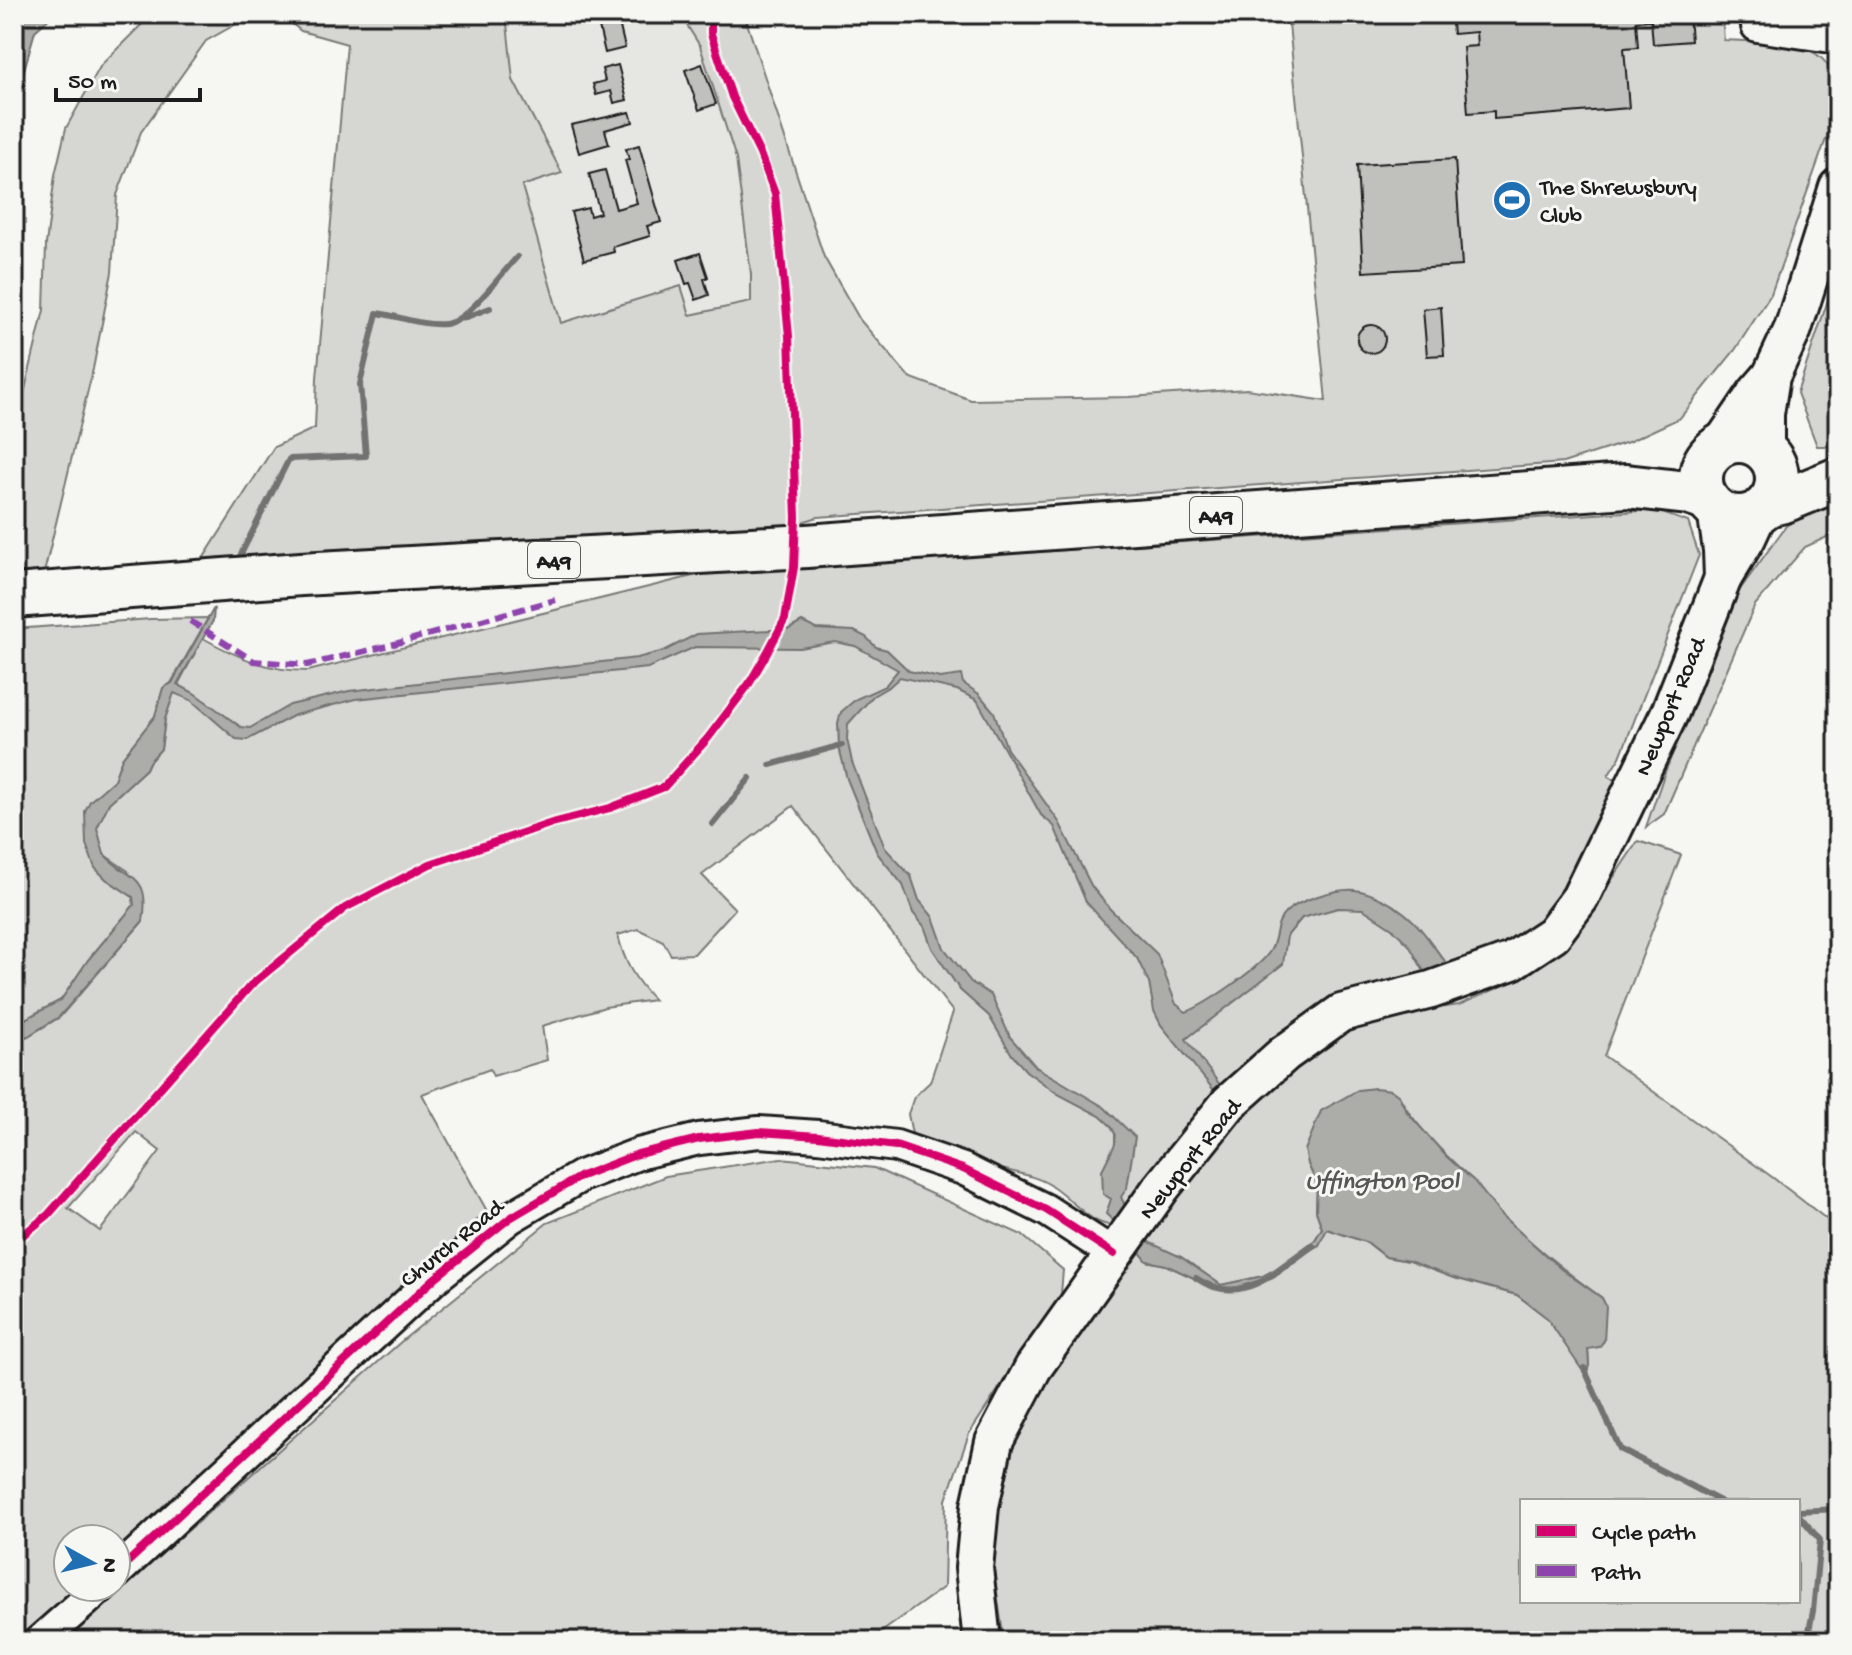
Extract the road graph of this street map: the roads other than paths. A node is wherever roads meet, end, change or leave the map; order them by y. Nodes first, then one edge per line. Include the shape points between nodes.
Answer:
1 (1757, 20) edge
2 (1838, 38) edge
3 (1838, 187) edge
4 (1771, 376) junction
5 (1768, 455) junction
6 (1838, 477) edge
7 (1712, 479) junction
8 (1763, 508) junction
9 (1723, 578) junction
10 (14, 596) edge
11 (1124, 1240) junction
12 (132, 1558) edge
13 (83, 1603) edge
14 (40, 1641) edge
15 (982, 1641) edge

1 - 2 street
3 - 4 main road via 1793,329
4 - 5 main road via 1765,414
4 - 7 main road via 1756,393
5 - 6 highway
5 - 7 highway via 1739,441
5 - 8 highway via 1776,477 1772,497
6 - 8 highway
7 - 8 highway via 1733,517
7 - 9 main road, Newport Road
7 - 10 highway, A49 via 1688,493 1626,486 807,546
8 - 9 main road, Newport Road
9 - 11 main road, Newport Road via 1670,712 1580,898 1553,934 1512,961 1431,990 1341,1013 1229,1103
11 - 12 street, Church Road via 1046,1210 963,1169 896,1146 759,1132 638,1154 581,1176 510,1218 445,1269
11 - 15 main road, Newport Road via 1033,1368 994,1442 974,1568
13 - 14 street

